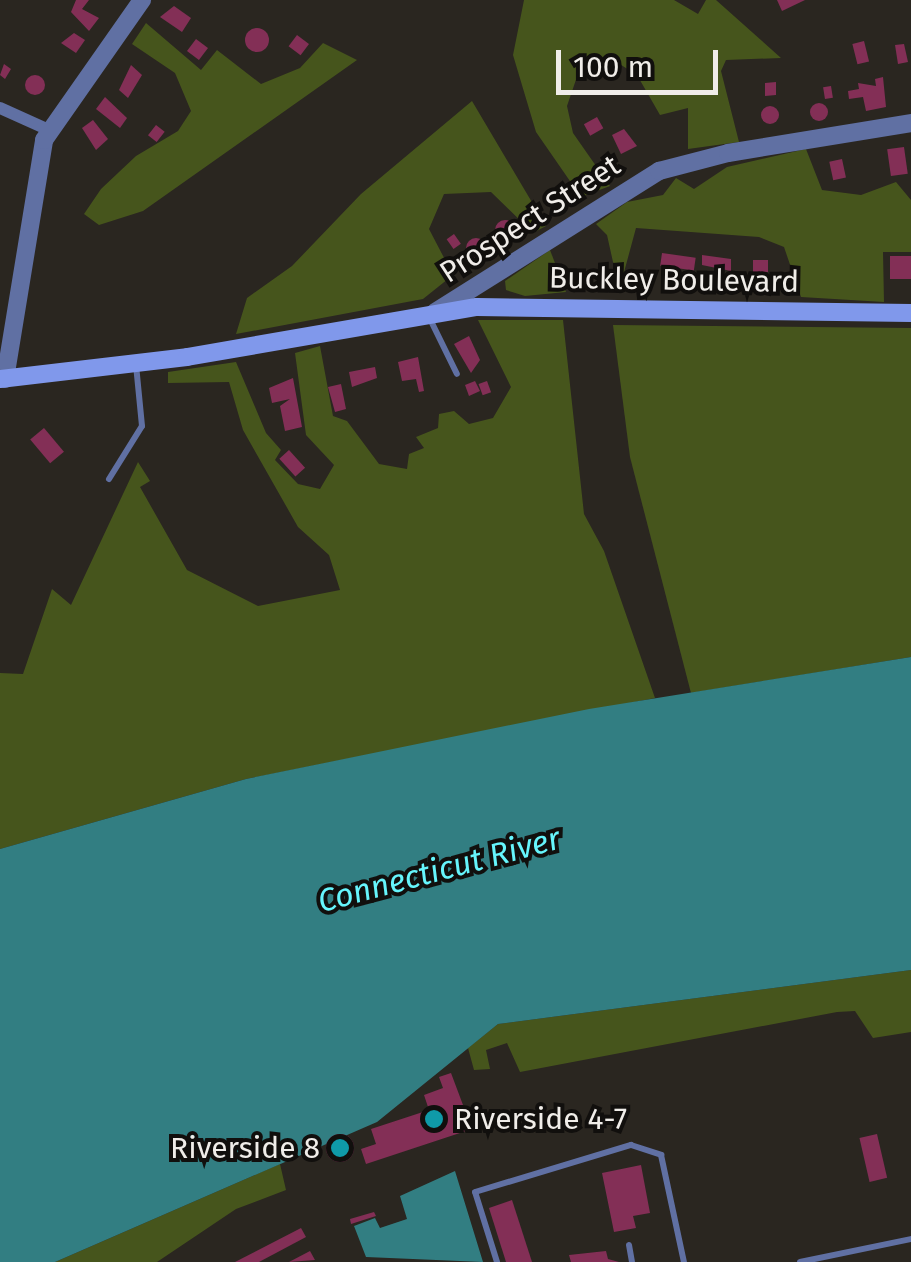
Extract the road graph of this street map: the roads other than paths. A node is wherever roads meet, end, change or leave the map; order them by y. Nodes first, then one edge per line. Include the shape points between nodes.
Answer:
1 (142, 0) edge
2 (0, 108) edge
3 (911, 123) edge
4 (50, 130) junction
5 (431, 313) junction
6 (911, 313) edge
7 (136, 364) junction
8 (457, 374) dead end
9 (3, 379) edge
10 (109, 479) dead end
11 (911, 1239) edge
12 (629, 1245) dead end
13 (497, 1262) edge
14 (632, 1262) edge
15 (684, 1262) edge
16 (800, 1262) edge

1 - 4 street
2 - 4 street
3 - 5 street, Prospect Street via 728,152 660,171
4 - 9 street via 38,158
5 - 6 main road, Buckley Boulevard via 588,304
5 - 7 main road, Prospect Street
5 - 8 lane
7 - 9 main road, Prospect Street
7 - 10 lane via 142,426
11 - 16 lane
12 - 14 lane
13 - 15 lane via 475,1192 631,1145 661,1156

